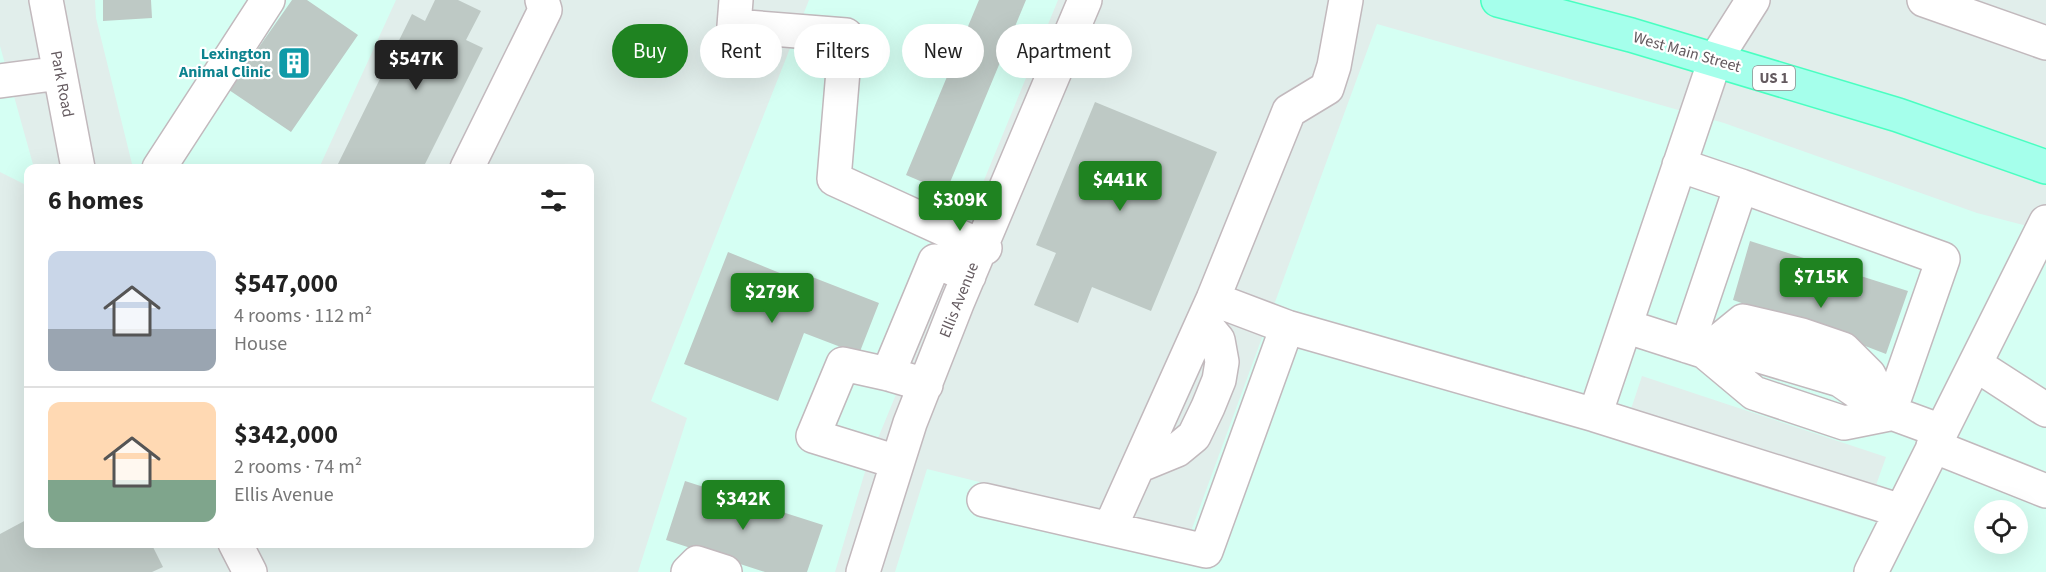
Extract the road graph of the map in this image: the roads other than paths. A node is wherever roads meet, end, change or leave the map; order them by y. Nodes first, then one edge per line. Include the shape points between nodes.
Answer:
1 (46, 0) edge
2 (268, 0) edge
3 (542, 0) edge
4 (736, 0) edge
5 (1084, 0) edge
6 (1346, 0) edge
7 (1498, 0) edge
8 (1753, 0) edge
9 (1924, 0) edge
10 (2046, 43) edge
11 (1715, 60) junction
12 (60, 73) junction
13 (0, 81) edge
14 (77, 164) edge
15 (162, 164) edge
16 (469, 164) edge
17 (1679, 165) junction
18 (2046, 167) edge
19 (1741, 186) junction
20 (2046, 222) edge
21 (978, 257) junction
22 (1208, 310) junction
23 (1625, 326) junction
24 (1287, 327) junction
25 (1696, 349) junction
26 (1975, 364) junction
27 (888, 374) junction
28 (1805, 383) dead end
29 (926, 385) junction
30 (1840, 393) dead end
31 (2044, 403) edge
32 (1889, 414) junction
33 (1595, 415) junction
34 (1937, 439) junction
35 (897, 462) junction
36 (2046, 491) edge
37 (984, 500) dead end
38 (1901, 511) junction
39 (1110, 528) junction
40 (238, 548) edge
41 (250, 572) edge
42 (862, 572) edge
43 (1871, 572) edge

1 - 12 street, Park Road
2 - 15 street
3 - 16 street via 545,10
4 - 21 street via 734,26 846,35 834,179
5 - 21 street, Ellis Avenue
6 - 22 street via 1327,88 1289,111
7 - 11 main road, West Main Street / US 1
8 - 11 street
9 - 10 street
11 - 17 street
11 - 18 main road, West Main Street / US 1 via 1898,115
12 - 13 street
12 - 14 street, Park Road
17 - 19 street
17 - 23 street
19 - 25 street
19 - 32 street via 1943,259
20 - 26 street
21 - 27 street via 934,261
21 - 29 street, Ellis Avenue
22 - 24 street
22 - 39 street
23 - 25 street
23 - 33 street
24 - 33 street
24 - 39 street via 1206,551
25 - 28 street
25 - 32 street via 1736,349 1840,380
26 - 31 street
26 - 34 street
27 - 29 street
27 - 35 street via 843,364 813,436
29 - 35 street, Ellis Avenue
30 - 32 street
32 - 34 street
33 - 38 street
34 - 36 street
34 - 38 street
35 - 42 street, Ellis Avenue
37 - 39 street
38 - 43 street
40 - 41 street

